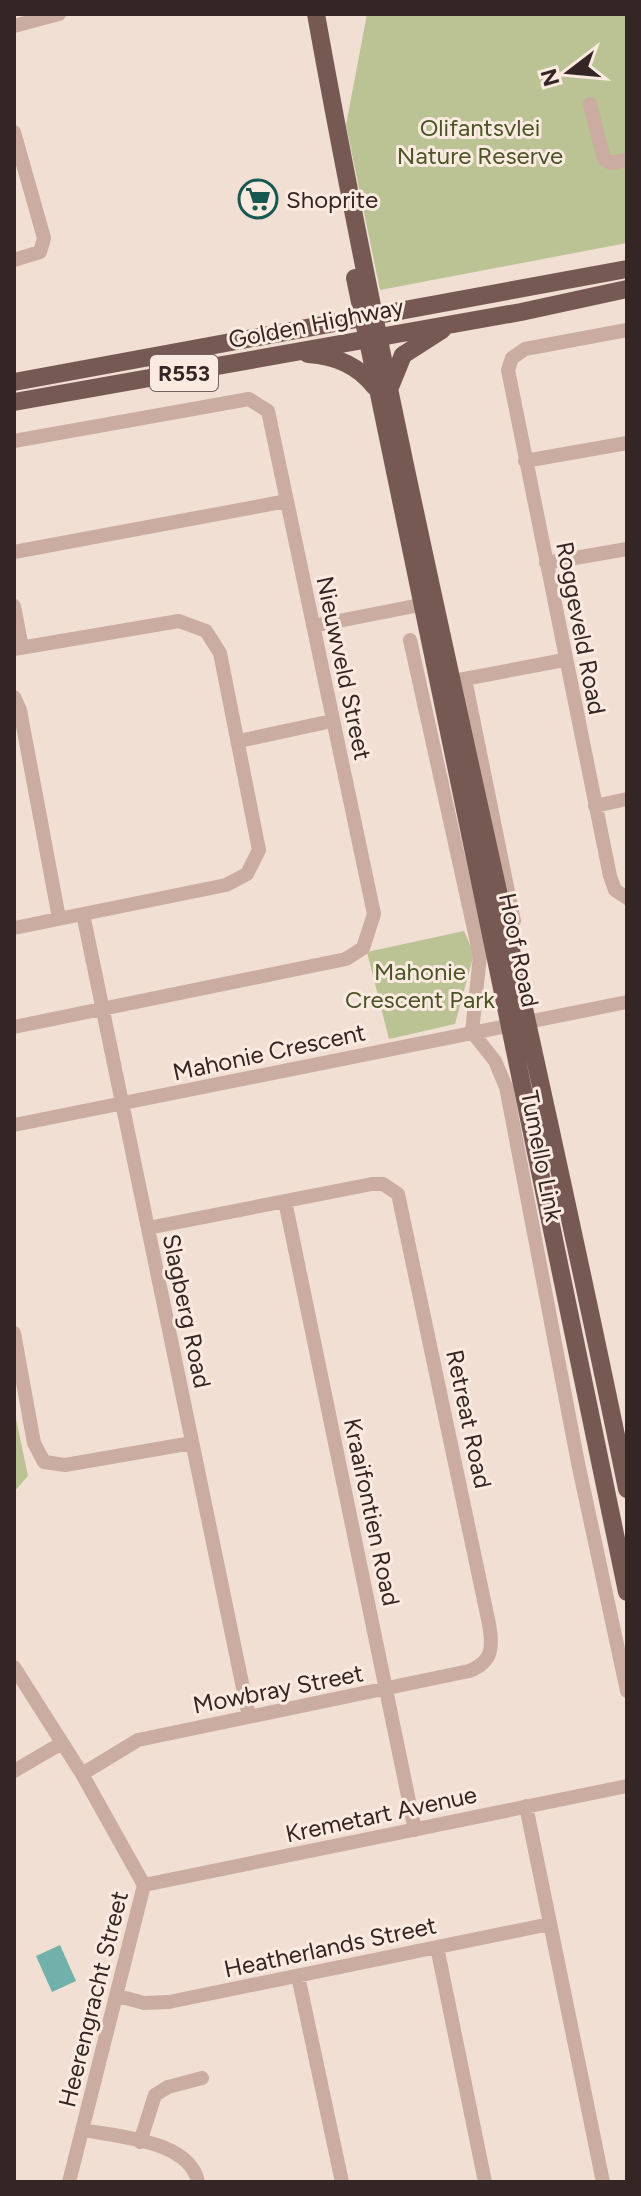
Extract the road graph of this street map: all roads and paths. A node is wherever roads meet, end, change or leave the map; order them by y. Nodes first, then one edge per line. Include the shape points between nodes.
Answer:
1 (59, 14) edge
2 (316, 14) edge
3 (14, 26) edge
4 (590, 104) dead end
5 (14, 132) edge
6 (627, 160) edge
7 (14, 260) edge
8 (627, 269) edge
9 (627, 289) edge
10 (368, 317) junction
11 (455, 323) junction
12 (627, 330) edge
13 (372, 336) junction
14 (294, 352) junction
15 (14, 382) edge
16 (384, 389) junction
17 (14, 402) edge
18 (14, 441) edge
19 (627, 443) edge
20 (525, 461) junction
21 (287, 501) junction
22 (627, 549) edge
23 (14, 552) edge
24 (546, 563) junction
25 (427, 604) junction
26 (14, 606) edge
27 (313, 626) junction
28 (410, 640) dead end
29 (18, 648) edge
30 (564, 660) junction
31 (451, 682) junction
32 (14, 697) edge
33 (332, 721) junction
34 (239, 741) junction
35 (627, 799) edge
36 (595, 806) junction
37 (626, 898) edge
38 (83, 914) junction
39 (59, 918) junction
40 (514, 921) dead end
41 (14, 928) edge
42 (627, 1002) edge
43 (103, 1009) junction
44 (529, 1022) junction
45 (510, 1025) junction
46 (14, 1027) edge
47 (472, 1032) junction
48 (122, 1105) junction
49 (14, 1125) edge
50 (285, 1201) junction
51 (148, 1228) junction
52 (14, 1333) edge
53 (192, 1443) junction
54 (627, 1489) edge
55 (627, 1592) edge
56 (488, 1659) joint
57 (14, 1667) edge
58 (386, 1690) junction
59 (627, 1691) edge
60 (249, 1717) junction
61 (62, 1743) junction
62 (14, 1771) edge
63 (82, 1774) junction
64 (624, 1791) edge
65 (526, 1806) junction
66 (415, 1830) junction
67 (144, 1885) junction
68 (550, 1924) junction
69 (437, 1947) junction
70 (298, 1976) junction
71 (118, 1996) junction
72 (202, 2078) dead end
73 (84, 2130) junction
74 (140, 2142) junction
75 (69, 2182) edge
76 (198, 2182) edge
77 (342, 2182) edge
78 (485, 2182) edge
79 (603, 2182) edge

1 - 3 street
2 - 10 main road, Hoof Road via 341,153 342,204
4 - 6 street via 604,159
5 - 7 street via 44,238 40,252
8 - 10 main road, Golden Highway / R553
9 - 11 main road, Golden Highway / R553
10 - 13 main road, Hoof Road
10 - 15 main road, Golden Highway / R553
11 - 13 main road, Golden Highway / R553
11 - 16 main road via 403,355
12 - 20 street, Roggeveld Road via 525,349 510,363 508,380
13 - 14 main road, Golden Highway / R553
13 - 16 main road, Hoof Road
14 - 16 main road via 342,361
14 - 17 main road, Golden Highway / R553
16 - 25 main road, Hoof Road
18 - 21 street, Nieuwveld Street via 243,400 257,402 272,419
19 - 20 street
20 - 24 street, Roggeveld Road
21 - 23 street
21 - 27 street, Nieuwveld Street
22 - 24 street
24 - 30 street, Roggeveld Road
25 - 27 street
25 - 31 main road, Hoof Road
26 - 29 street
27 - 33 street, Nieuwveld Street
28 - 47 street via 480,956
29 - 34 street via 179,621 201,627 220,653
30 - 31 street
30 - 36 street, Roggeveld Road
31 - 40 street
31 - 44 main road, Hoof Road
31 - 45 main road, Hoof Road
32 - 39 street via 37,788
33 - 34 street
33 - 43 street, Nieuwveld Street via 374,914 363,948 335,962
34 - 38 street via 258,842 256,862 247,874 226,885
35 - 36 street
36 - 37 street, Roggeveld Road via 612,884
38 - 39 street
38 - 43 street, Slagberg Road
39 - 41 street
42 - 44 street, Mahonie Crescent
43 - 46 street
43 - 48 street, Slagberg Road
44 - 45 street, Mahonie Crescent
44 - 54 main road, Hoof Road
45 - 47 street, Mahonie Crescent
45 - 55 main road, Hoof Road
47 - 48 street, Mahonie Crescent
47 - 59 street, Tumello Link via 495,1061 506,1087
48 - 49 street, Mahonie Crescent
48 - 51 street, Slagberg Road
50 - 51 street
50 - 56 street, Retreat Road via 372,1184 394,1190 400,1199 489,1624
50 - 58 street, Kraaifontien Road
51 - 53 street, Slagberg Road
52 - 53 street via 34,1443 44,1462 65,1465
53 - 60 street, Slagberg Road
56 - 58 street, Mowbray Street via 469,1671
57 - 61 street, Heerengracht Street
58 - 60 street, Mowbray Street
58 - 66 street, Kraaifontien Road
60 - 63 street, Mowbray Street via 138,1740
61 - 62 street
61 - 63 street, Heerengracht Street
63 - 67 street, Heerengracht Street
64 - 65 street, Kremetart Avenue
65 - 66 street, Kremetart Avenue
65 - 68 street
66 - 67 street, Kremetart Avenue
67 - 71 street, Heerengracht Street
68 - 69 street, Heatherlands Street
68 - 79 street
69 - 70 street, Heatherlands Street
69 - 78 street
70 - 71 street, Heatherlands Street via 169,2002
70 - 77 street
71 - 73 street, Heerengracht Street
72 - 74 street via 155,2095
73 - 74 street
73 - 75 street, Heerengracht Street
74 - 76 street via 180,2156

